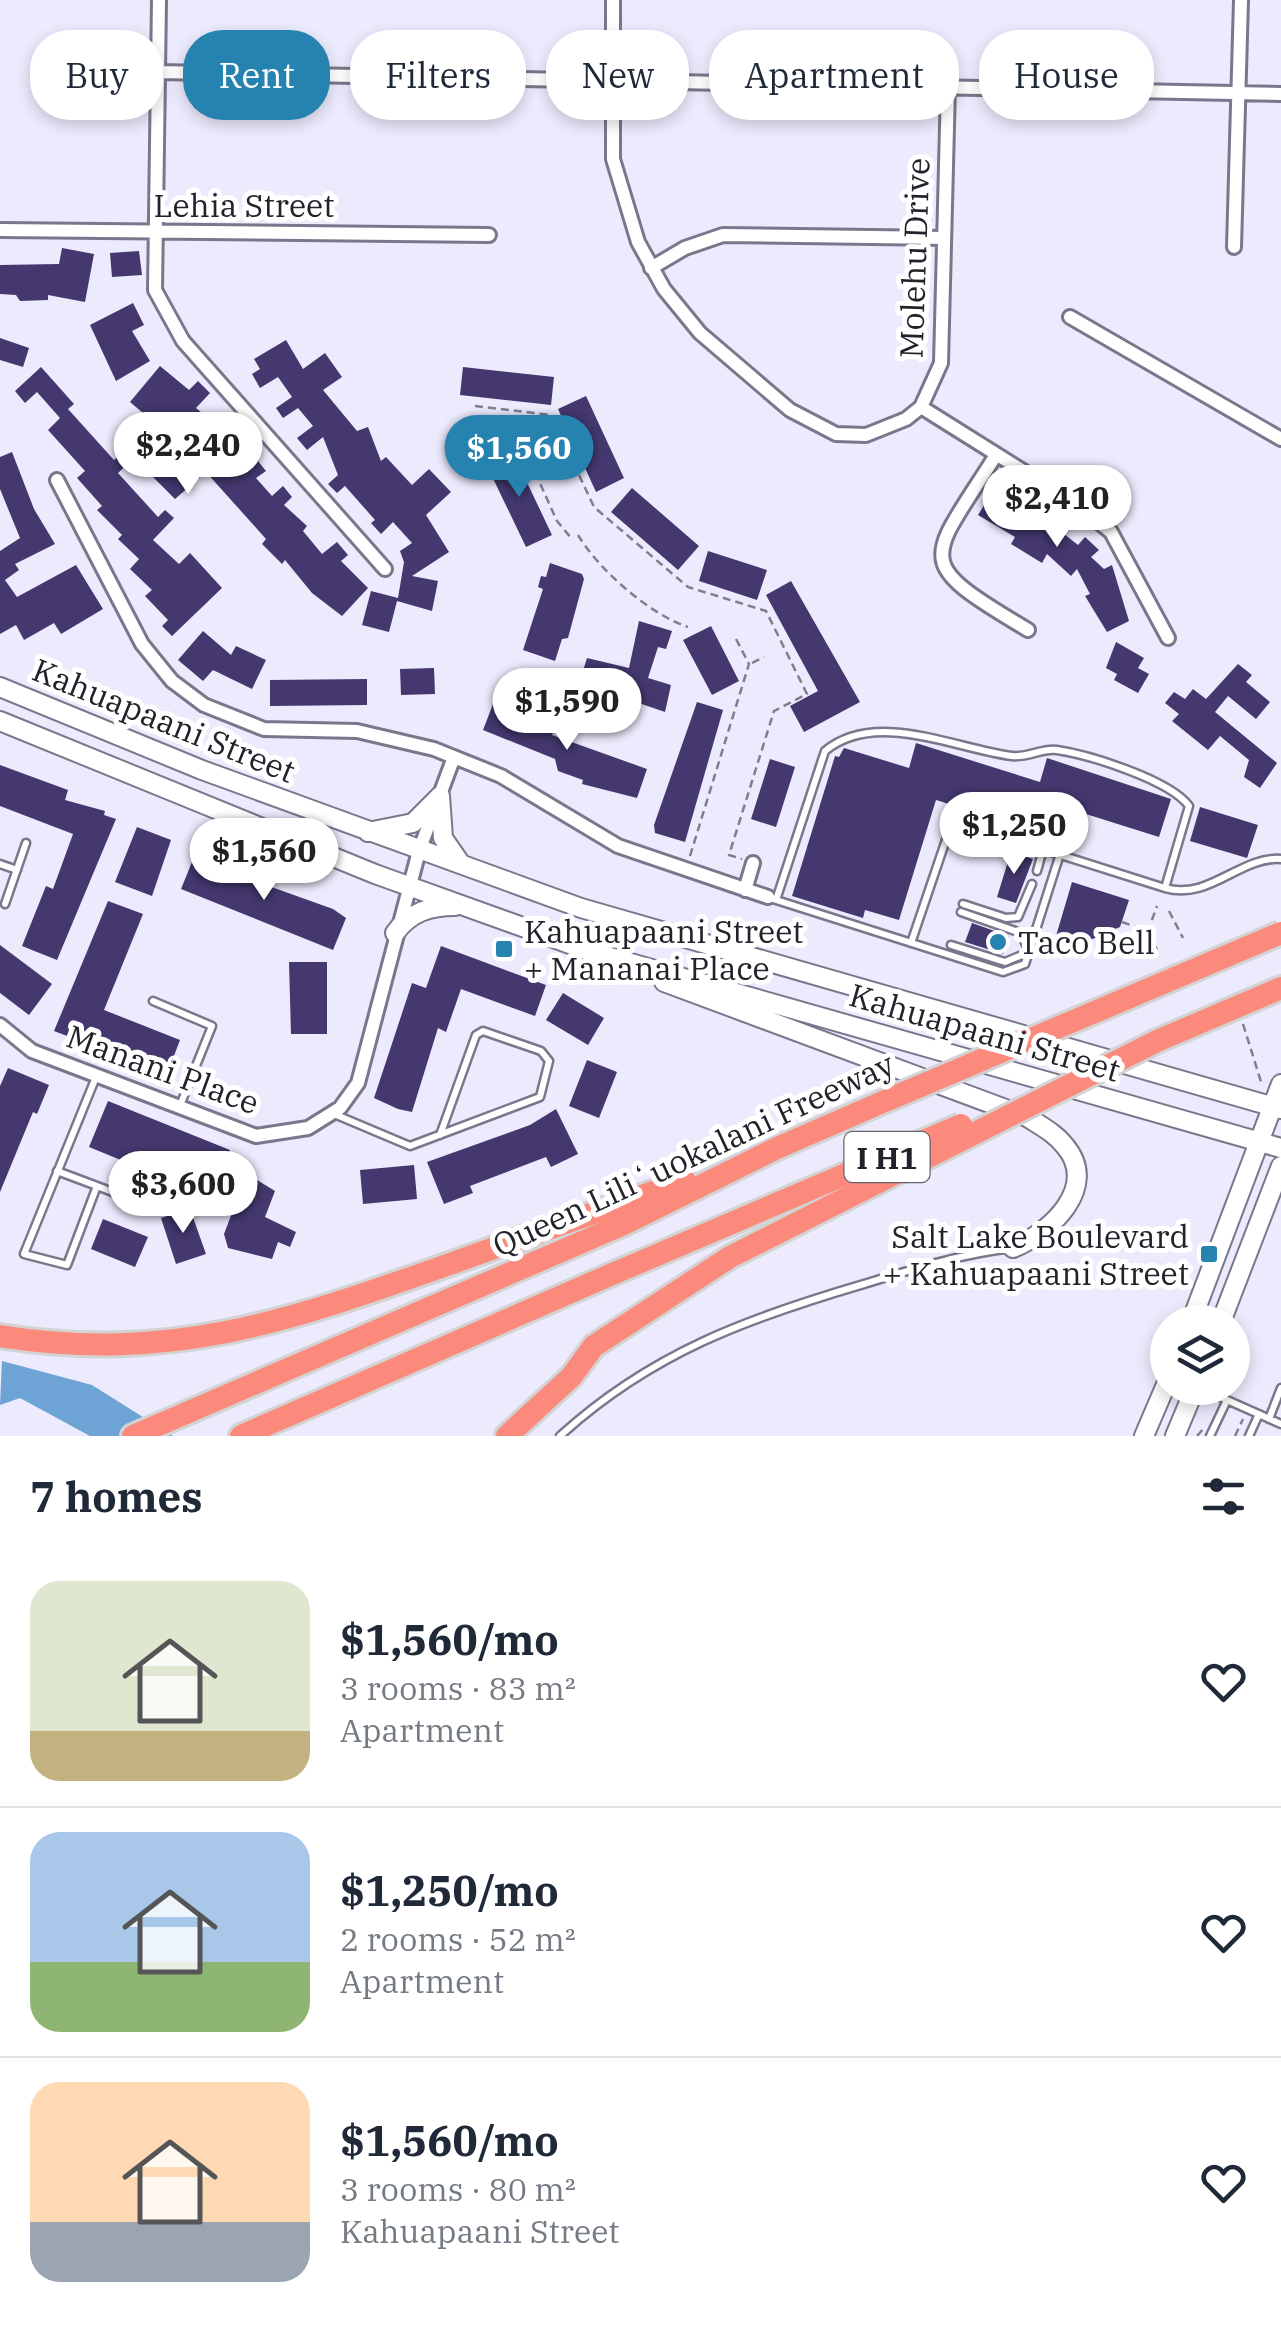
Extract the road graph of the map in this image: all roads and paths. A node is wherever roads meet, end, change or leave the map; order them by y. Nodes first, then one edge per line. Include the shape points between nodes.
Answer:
1 (158, 0) edge
2 (612, 0) edge
3 (1241, 0) edge
4 (158, 30) edge
5 (611, 30) edge
6 (163, 72) edge
7 (546, 80) edge
8 (959, 87) edge
9 (1240, 93) junction
10 (1281, 94) edge
11 (156, 120) edge
12 (611, 120) edge
13 (947, 120) edge
14 (0, 230) edge
15 (152, 230) junction
16 (489, 235) dead end
17 (944, 238) junction
18 (1234, 247) dead end
19 (652, 268) junction
20 (1070, 317) dead end
21 (474, 406) dead end
22 (921, 407) junction
23 (1281, 439) edge
24 (473, 442) dead end
25 (996, 454) junction
26 (57, 480) dead end
27 (578, 535) dead end
28 (572, 539) dead end
29 (385, 569) dead end
30 (669, 620) junction
31 (688, 627) dead end
32 (666, 630) dead end
33 (1028, 630) dead end
34 (735, 637) dead end
35 (1168, 638) dead end
36 (764, 657) dead end
37 (749, 664) junction
38 (0, 687) edge
39 (0, 721) edge
40 (454, 757) junction
41 (440, 796) junction
42 (1038, 800) dead end
43 (366, 832) junction
44 (26, 843) dead end
45 (1025, 843) junction
46 (1043, 849) junction
47 (419, 850) junction
48 (1060, 854) junction
49 (690, 856) dead end
50 (1280, 858) edge
51 (748, 861) joint
52 (0, 864) edge
53 (462, 865) junction
54 (17, 870) junction
55 (1036, 871) dead end
56 (1032, 884) dead end
57 (410, 887) junction
58 (1166, 888) junction
59 (745, 890) junction
60 (772, 898) junction
61 (4, 904) dead end
62 (460, 906) junction
63 (1156, 906) dead end
64 (1169, 910) dead end
65 (1122, 922) dead end
66 (1148, 931) junction
67 (395, 933) junction
68 (1022, 933) junction
69 (1281, 933) edge
70 (1034, 936) junction
71 (1182, 938) dead end
72 (911, 943) junction
73 (950, 945) dead end
74 (1157, 950) dead end
75 (592, 952) junction
76 (1028, 952) junction
77 (1281, 988) edge
78 (154, 1001) dead end
79 (1240, 1011) dead end
80 (0, 1025) edge
81 (1157, 1041) junction
82 (96, 1076) junction
83 (1272, 1084) edge
84 (179, 1108) junction
85 (1276, 1108) edge
86 (333, 1114) junction
87 (440, 1135) junction
88 (1258, 1142) junction
89 (777, 1148) junction
90 (1281, 1148) edge
91 (1281, 1166) edge
92 (57, 1171) junction
93 (97, 1186) junction
94 (157, 1209) dead end
95 (1014, 1248) joint
96 (1197, 1305) edge
97 (1228, 1305) edge
98 (0, 1336) edge
99 (1281, 1388) edge
100 (1157, 1405) edge
101 (1189, 1405) edge
102 (1224, 1405) edge
103 (1238, 1405) edge
104 (1247, 1409) junction
105 (1259, 1414) junction
106 (1270, 1419) junction
107 (1281, 1424) edge
108 (133, 1436) edge
109 (241, 1436) edge
110 (508, 1436) edge
111 (560, 1436) edge
112 (1144, 1436) edge
113 (1175, 1436) edge
114 (1210, 1436) edge
115 (1235, 1436) edge
116 (1249, 1436) edge

1 - 4 street
2 - 5 street, Molehu Drive
3 - 9 street
6 - 7 street
8 - 9 street
9 - 10 street
9 - 18 street
11 - 15 street
12 - 19 street, Molehu Drive via 620,194
13 - 17 street, Molehu Drive
14 - 15 street, Lehia Street
15 - 16 street, Lehia Street
15 - 29 street via 155,290 178,334
17 - 19 street via 723,236
17 - 22 street, Molehu Drive via 941,363
19 - 22 street, Molehu Drive via 700,333 806,422 836,434 866,435
20 - 23 street
21 - 51 path via 551,415 594,507 688,587 766,611 807,694 774,711 729,856
22 - 25 street
24 - 28 path via 524,448
25 - 33 street via 948,532 941,561 952,582
25 - 35 street via 1111,532
26 - 40 street via 135,633 191,697 264,729 357,731
27 - 30 path via 589,554
30 - 31 path
30 - 32 path
34 - 37 path
36 - 37 path
37 - 49 path
38 - 43 main road, Kahuapaani Street
39 - 57 main road, Kahuapaani Street
40 - 41 street
40 - 59 street via 501,776 618,846
41 - 43 main road via 412,823
41 - 47 street
41 - 53 main road via 443,838
42 - 45 path
43 - 47 main road, Kahuapaani Street
44 - 54 lane
45 - 46 lane
45 - 72 lane via 960,823 950,828
46 - 48 lane
46 - 55 lane
47 - 53 main road, Kahuapaani Street
47 - 57 street
48 - 58 lane
48 - 70 lane
50 - 58 lane via 1200,889
51 - 59 street
52 - 54 lane
53 - 85 main road, Kahuapaani Street via 581,908
54 - 61 lane
56 - 68 lane via 1018,918 962,908
57 - 62 main road, Kahuapaani Street
57 - 67 street
58 - 60 lane via 1189,806 1166,785 1054,749 1010,756 886,732 826,750
59 - 60 street
60 - 72 lane
62 - 67 main road via 424,910
62 - 75 main road, Kahuapaani Street
63 - 66 path
64 - 71 path
65 - 66 path
66 - 74 path
67 - 86 street via 358,1083
68 - 70 lane
68 - 76 lane
69 - 89 highway, Queen Liliʻuokalani Freeway / I H1, bridge
70 - 76 lane
72 - 76 lane via 1003,972 1024,964
73 - 76 lane via 1005,962
75 - 88 main road, Kahuapaani Street
75 - 95 main road via 1028,1117 1052,1133 1073,1162 1071,1200 1047,1231
77 - 81 highway, I H1
78 - 84 lane via 212,1026
79 - 83 path
80 - 82 street, Manani Place via 32,1051
81 - 109 highway, I H1, bridge
81 - 110 highway, bridge via 730,1257 594,1346
82 - 84 street, Manani Place
82 - 92 lane
83 - 85 main road
84 - 86 street, Manani Place via 256,1136 308,1128
85 - 88 main road
86 - 87 lane via 410,1146
87 - 87 lane via 540,1098 549,1061 541,1051 483,1030
88 - 90 main road, Kahuapaani Street
88 - 96 main road
89 - 98 highway via 308,1314 227,1335 112,1346
89 - 108 highway, Queen Liliʻuokalani Freeway / I H1 via 624,1224
91 - 97 main road
92 - 93 lane
92 - 93 lane via 24,1254 67,1266
93 - 94 lane
95 - 111 lane via 951,1258 761,1314 646,1368
99 - 106 lane
100 - 112 main road
101 - 113 main road
102 - 114 lane
103 - 104 lane
104 - 105 lane
104 - 115 path
105 - 106 lane
105 - 116 lane
106 - 107 lane

